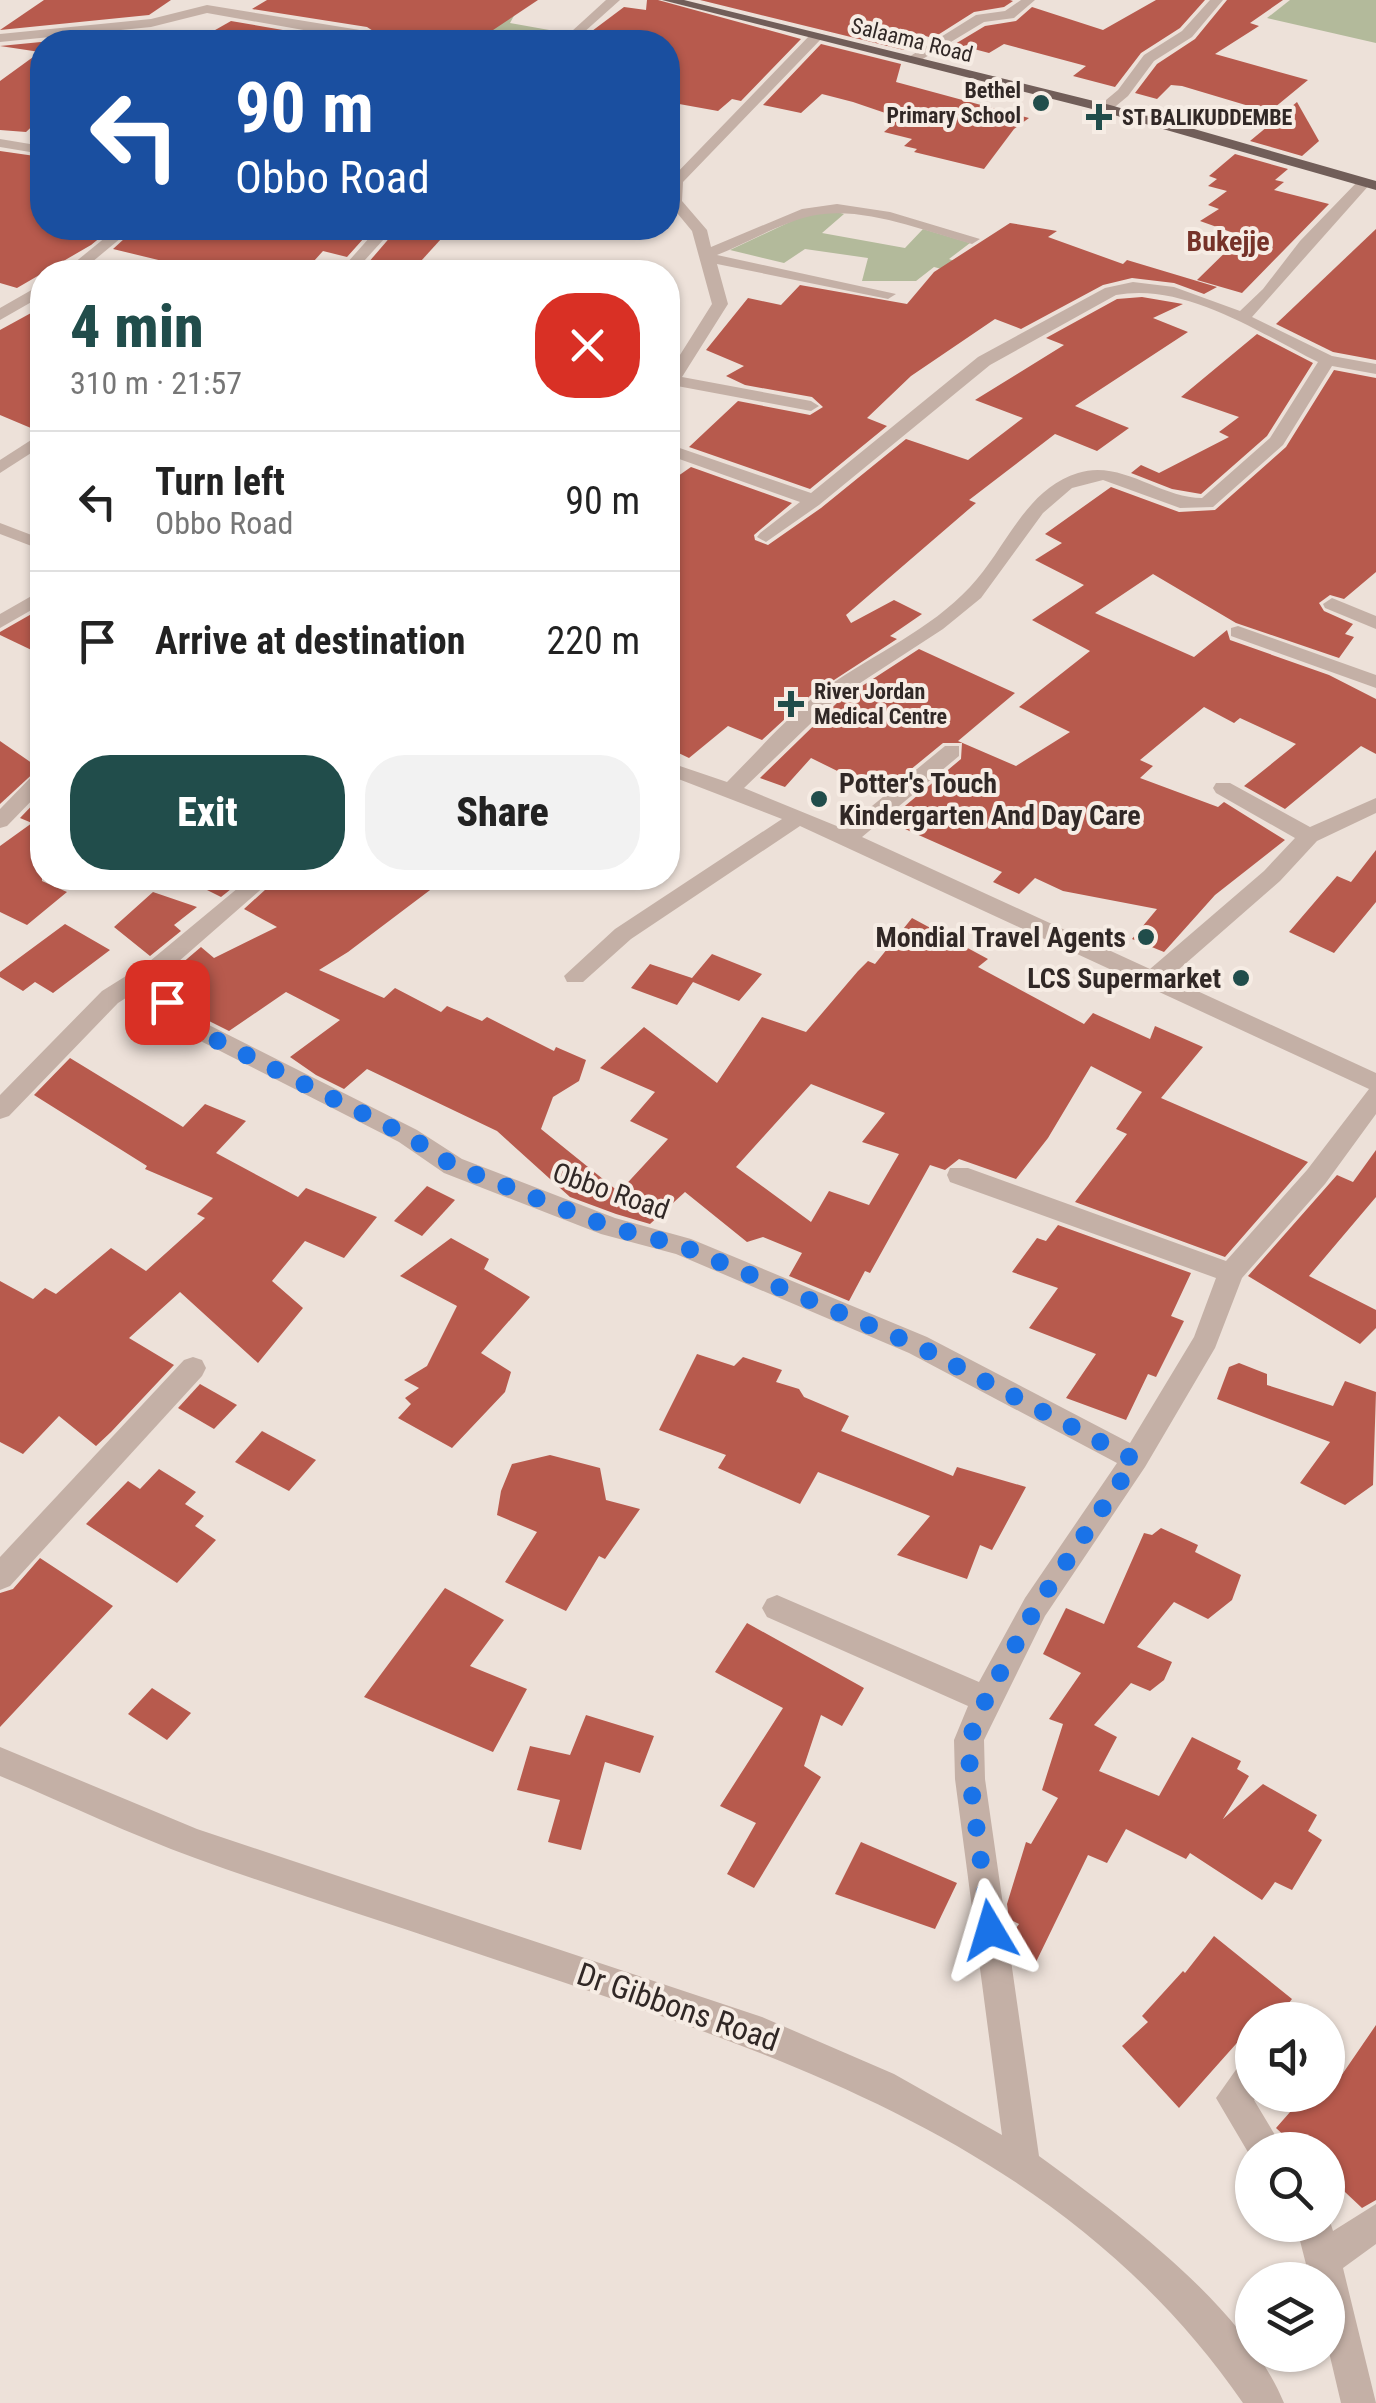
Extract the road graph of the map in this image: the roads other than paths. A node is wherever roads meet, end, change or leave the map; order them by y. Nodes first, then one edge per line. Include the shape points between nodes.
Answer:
1 (614, 0) edge
2 (668, 0) edge
3 (1030, 0) edge
4 (1217, 0) edge
5 (212, 4) edge
6 (712, 5) edge
7 (129, 24) junction
8 (74, 30) edge
9 (125, 30) edge
10 (335, 30) edge
11 (580, 30) edge
12 (30, 35) edge
13 (816, 37) junction
14 (0, 38) edge
15 (911, 60) junction
16 (1105, 108) junction
17 (0, 143) edge
18 (30, 148) edge
19 (680, 177) edge
20 (1370, 185) edge
21 (680, 207) edge
22 (972, 239) dead end
23 (112, 240) edge
24 (375, 240) edge
25 (707, 256) junction
26 (88, 260) edge
27 (357, 260) edge
28 (888, 294) dead end
29 (30, 297) edge
30 (0, 315) edge
31 (1242, 318) junction
32 (1328, 360) junction
33 (680, 368) edge
34 (1376, 368) edge
35 (680, 385) edge
36 (811, 406) dead end
37 (30, 447) edge
38 (680, 454) edge
39 (0, 468) edge
40 (812, 501) junction
41 (0, 528) edge
42 (766, 536) dead end
43 (30, 540) edge
44 (30, 603) edge
45 (1332, 604) dead end
46 (0, 622) edge
47 (1376, 623) edge
48 (1238, 632) dead end
49 (1376, 682) edge
50 (952, 750) dead end
51 (680, 772) edge
52 (1223, 788) dead end
53 (30, 790) edge
54 (731, 790) junction
55 (1376, 805) edge
56 (798, 818) junction
57 (0, 820) edge
58 (1309, 836) junction
59 (847, 838) junction
60 (248, 890) edge
61 (158, 966) junction
62 (575, 976) dead end
63 (1152, 980) junction
64 (1376, 1083) edge
65 (1376, 1096) edge
66 (0, 1110) edge
67 (960, 1175) dead end
68 (1231, 1273) junction
69 (193, 1368) dead end
70 (1135, 1460) junction
71 (0, 1577) edge
72 (776, 1608) dead end
73 (986, 1699) junction
74 (0, 1761) edge
75 (1023, 2166) junction
76 (1376, 2222) edge
77 (1345, 2233) edge
78 (1319, 2242) edge
79 (1265, 2403) edge
80 (1360, 2403) edge

1 - 11 street
2 - 6 main road, Salaama Road
3 - 15 street via 1009,15 981,18
4 - 16 street
5 - 7 street via 180,18
5 - 10 street
6 - 13 main road, Salaama Road
7 - 8 street
7 - 9 street
12 - 14 street
13 - 15 main road, Salaama Road
13 - 19 street
15 - 16 main road, Salaama Road
16 - 20 main road, Salaama Road
17 - 18 street
20 - 31 street via 1305,244
21 - 25 street via 699,230
22 - 25 street via 837,209 808,212
23 - 26 street
24 - 27 street
25 - 28 street
25 - 33 street via 719,310
29 - 30 street
31 - 32 street
31 - 40 street via 1174,292 1111,291 984,361
32 - 34 street
32 - 54 street via 1278,441 1206,504 1180,504 1106,474 1051,493 960,606 811,710
35 - 36 street
37 - 39 street
38 - 40 street
40 - 42 street
41 - 43 street
44 - 46 street
45 - 47 street
48 - 49 street
50 - 59 street
51 - 54 street
52 - 58 street
53 - 57 street
54 - 56 street
55 - 58 street
56 - 59 street
56 - 62 street via 623,934
58 - 63 street
59 - 63 street
60 - 61 street
61 - 66 street via 98,1009
61 - 70 street, Obbo Road via 167,1002 184,1022 454,1166 610,1227 682,1246 918,1346
63 - 64 street
65 - 68 street via 1316,1178
67 - 68 street
68 - 70 street via 1206,1340
69 - 71 street
70 - 73 street via 1036,1607
72 - 73 street
73 - 75 street via 969,1740 970,1779
74 - 75 street, Dr Gibbons Road via 195,1843 762,2034 882,2086
75 - 79 street, Dr Gibbons Road via 1122,2239 1216,2334
76 - 77 street
78 - 80 street

